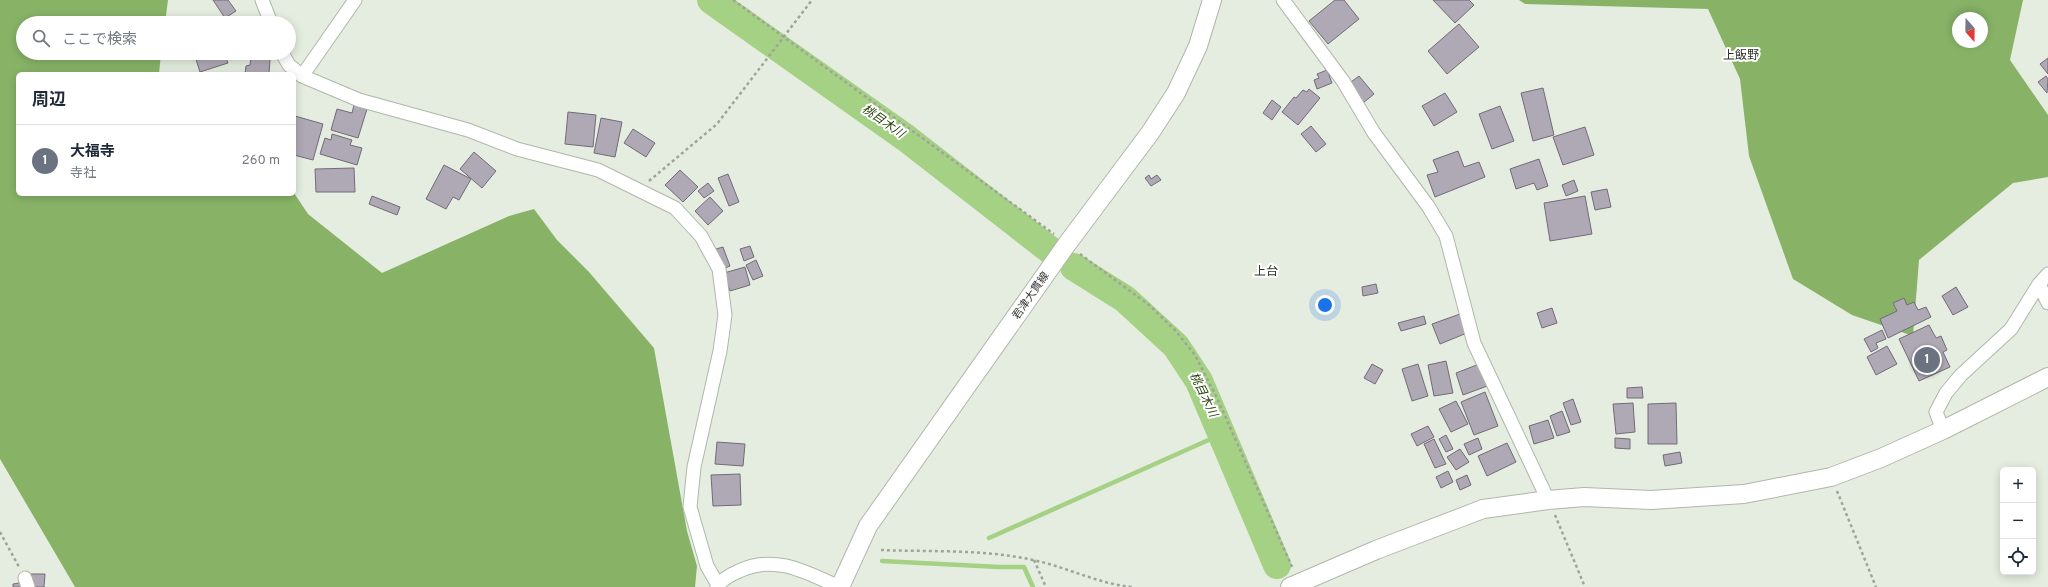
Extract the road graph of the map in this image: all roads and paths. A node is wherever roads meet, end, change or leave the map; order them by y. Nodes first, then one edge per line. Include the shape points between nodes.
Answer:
1 (262, 0) edge
2 (355, 0) edge
3 (812, 0) edge
4 (1212, 0) edge
5 (1283, 0) edge
6 (268, 16) edge
7 (287, 60) edge
8 (302, 76) junction
9 (639, 189) junction
10 (2048, 274) edge
11 (2039, 284) junction
12 (2048, 303) edge
13 (2048, 377) edge
14 (1943, 430) junction
15 (1832, 477) junction
16 (1548, 500) junction
17 (0, 532) edge
18 (880, 550) dead end
19 (1034, 560) junction
20 (27, 582) edge
21 (718, 586) edge
22 (839, 587) edge
23 (1046, 587) edge
24 (1133, 587) edge
25 (1290, 587) edge
26 (1585, 587) edge
27 (1876, 587) edge

1 - 6 street
2 - 8 street
3 - 9 path via 717,124
4 - 22 street, 君津大貫線 via 1198,46 1176,93 868,526
5 - 16 street via 1343,81 1374,133 1428,206 1446,236 1474,343
7 - 8 street
8 - 9 street via 359,100 468,130 517,149 598,170
9 - 21 street via 675,208 701,236 718,269 725,315 720,351 694,467 690,507 707,566
10 - 11 street
11 - 12 street
11 - 14 street via 2011,329 1961,375 1946,393 1936,412
13 - 14 street
14 - 15 street
15 - 16 street via 1744,494 1650,500
15 - 27 path
16 - 25 street via 1483,509 1376,550
16 - 26 path
17 - 20 path
18 - 19 path via 1004,555
19 - 23 path
19 - 24 path via 1115,586
21 - 22 street via 734,573 762,563 794,567

